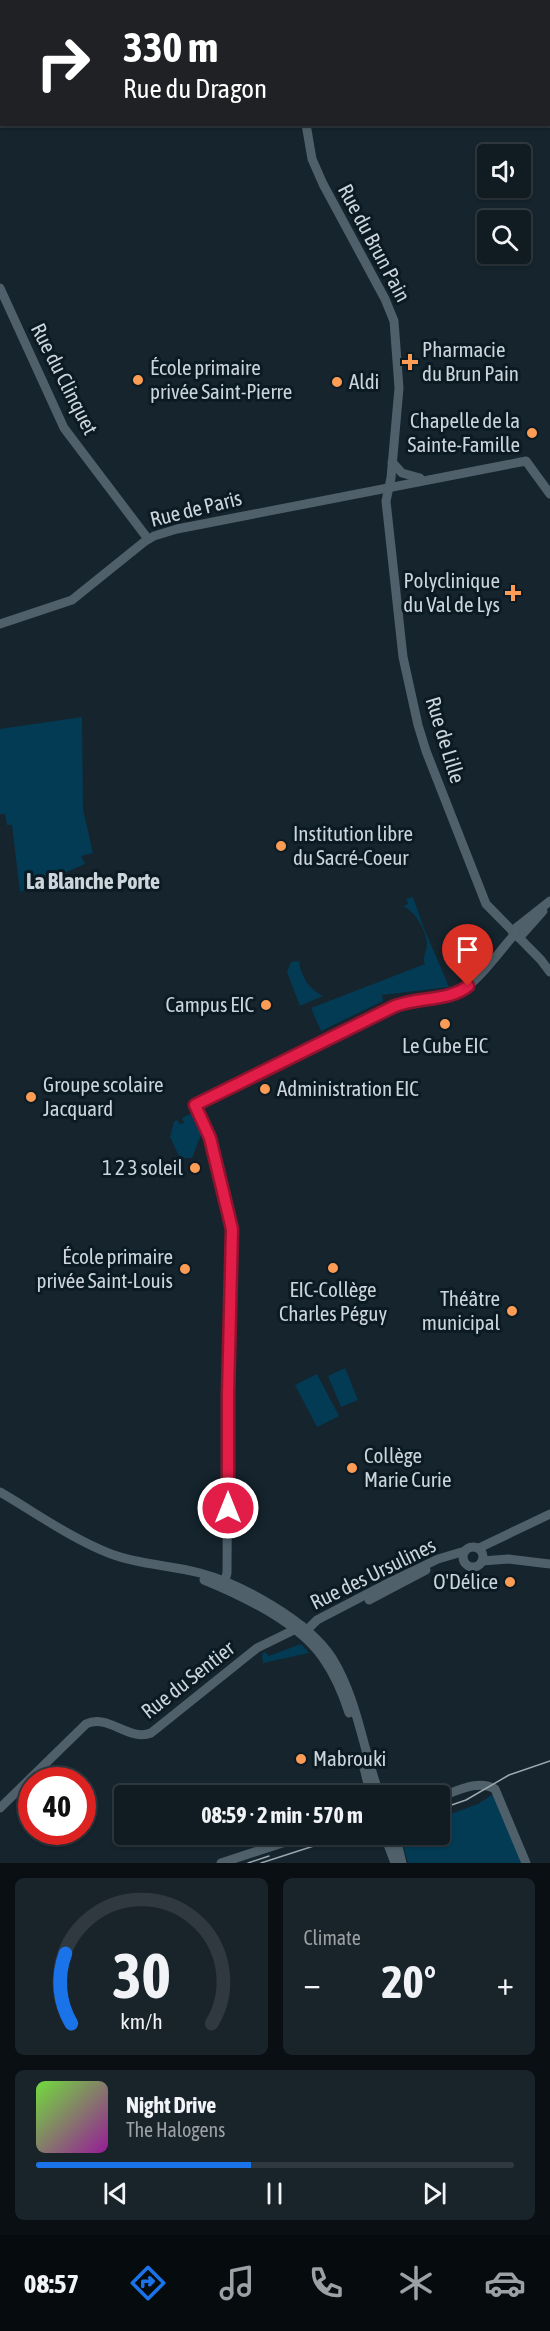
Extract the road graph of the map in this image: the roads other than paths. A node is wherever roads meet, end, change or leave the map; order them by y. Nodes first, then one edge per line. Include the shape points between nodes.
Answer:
1 (306, 126) edge
2 (0, 288) edge
3 (392, 462) junction
4 (429, 479) junction
5 (388, 488) junction
6 (550, 494) edge
7 (148, 539) junction
8 (0, 624) edge
9 (550, 901) edge
10 (515, 934) junction
11 (550, 972) edge
12 (0, 1492) edge
13 (550, 1514) edge
14 (479, 1548) junction
15 (465, 1551) junction
16 (465, 1562) junction
17 (482, 1562) junction
18 (550, 1564) edge
19 (224, 1585) junction
20 (304, 1633) junction
21 (368, 1785) edge
22 (377, 1785) edge
23 (450, 1794) edge
24 (0, 1808) edge
25 (276, 1845) edge
26 (388, 1845) edge
27 (398, 1845) edge
28 (221, 1863) edge
29 (395, 1863) edge
30 (402, 1863) edge
31 (526, 1863) edge

1 - 3 main road, Rue du Brun Pain via 312,159 323,184 393,317 399,388
2 - 7 main road, Rue du Clinquet via 64,428
3 - 4 main road via 406,475
3 - 5 main road, Rue du Brun Pain
4 - 5 main road, Rue de Paris
4 - 6 main road, Rue de Paris via 526,460
5 - 7 main road, Rue de Paris via 177,529
5 - 10 main road, Rue de Lille via 386,501 404,657 420,735 484,901
7 - 8 main road, Rue de Paris via 72,600
9 - 10 main road
10 - 11 main road, Rue de Lille
10 - 19 main road via 459,993 395,1006 195,1105 210,1138 232,1229 228,1554
12 - 19 main road via 105,1552 201,1573
13 - 14 main road
14 - 15 main road via 471,1546
14 - 17 main road
15 - 16 main road
15 - 20 main road, Rue des Ursulines via 406,1574 320,1618
16 - 17 main road via 474,1567
16 - 20 main road, Rue des Ursulines via 451,1560 430,1567
17 - 18 main road via 508,1559
19 - 20 main road via 268,1604
20 - 21 main road via 324,1659 341,1692
20 - 22 main road via 330,1656 344,1680
20 - 24 main road, Rue du Sentier via 253,1652 152,1733 142,1736 103,1722 92,1721 83,1726
23 - 31 main road via 478,1785 495,1789
25 - 28 main road
26 - 29 main road
27 - 30 main road

